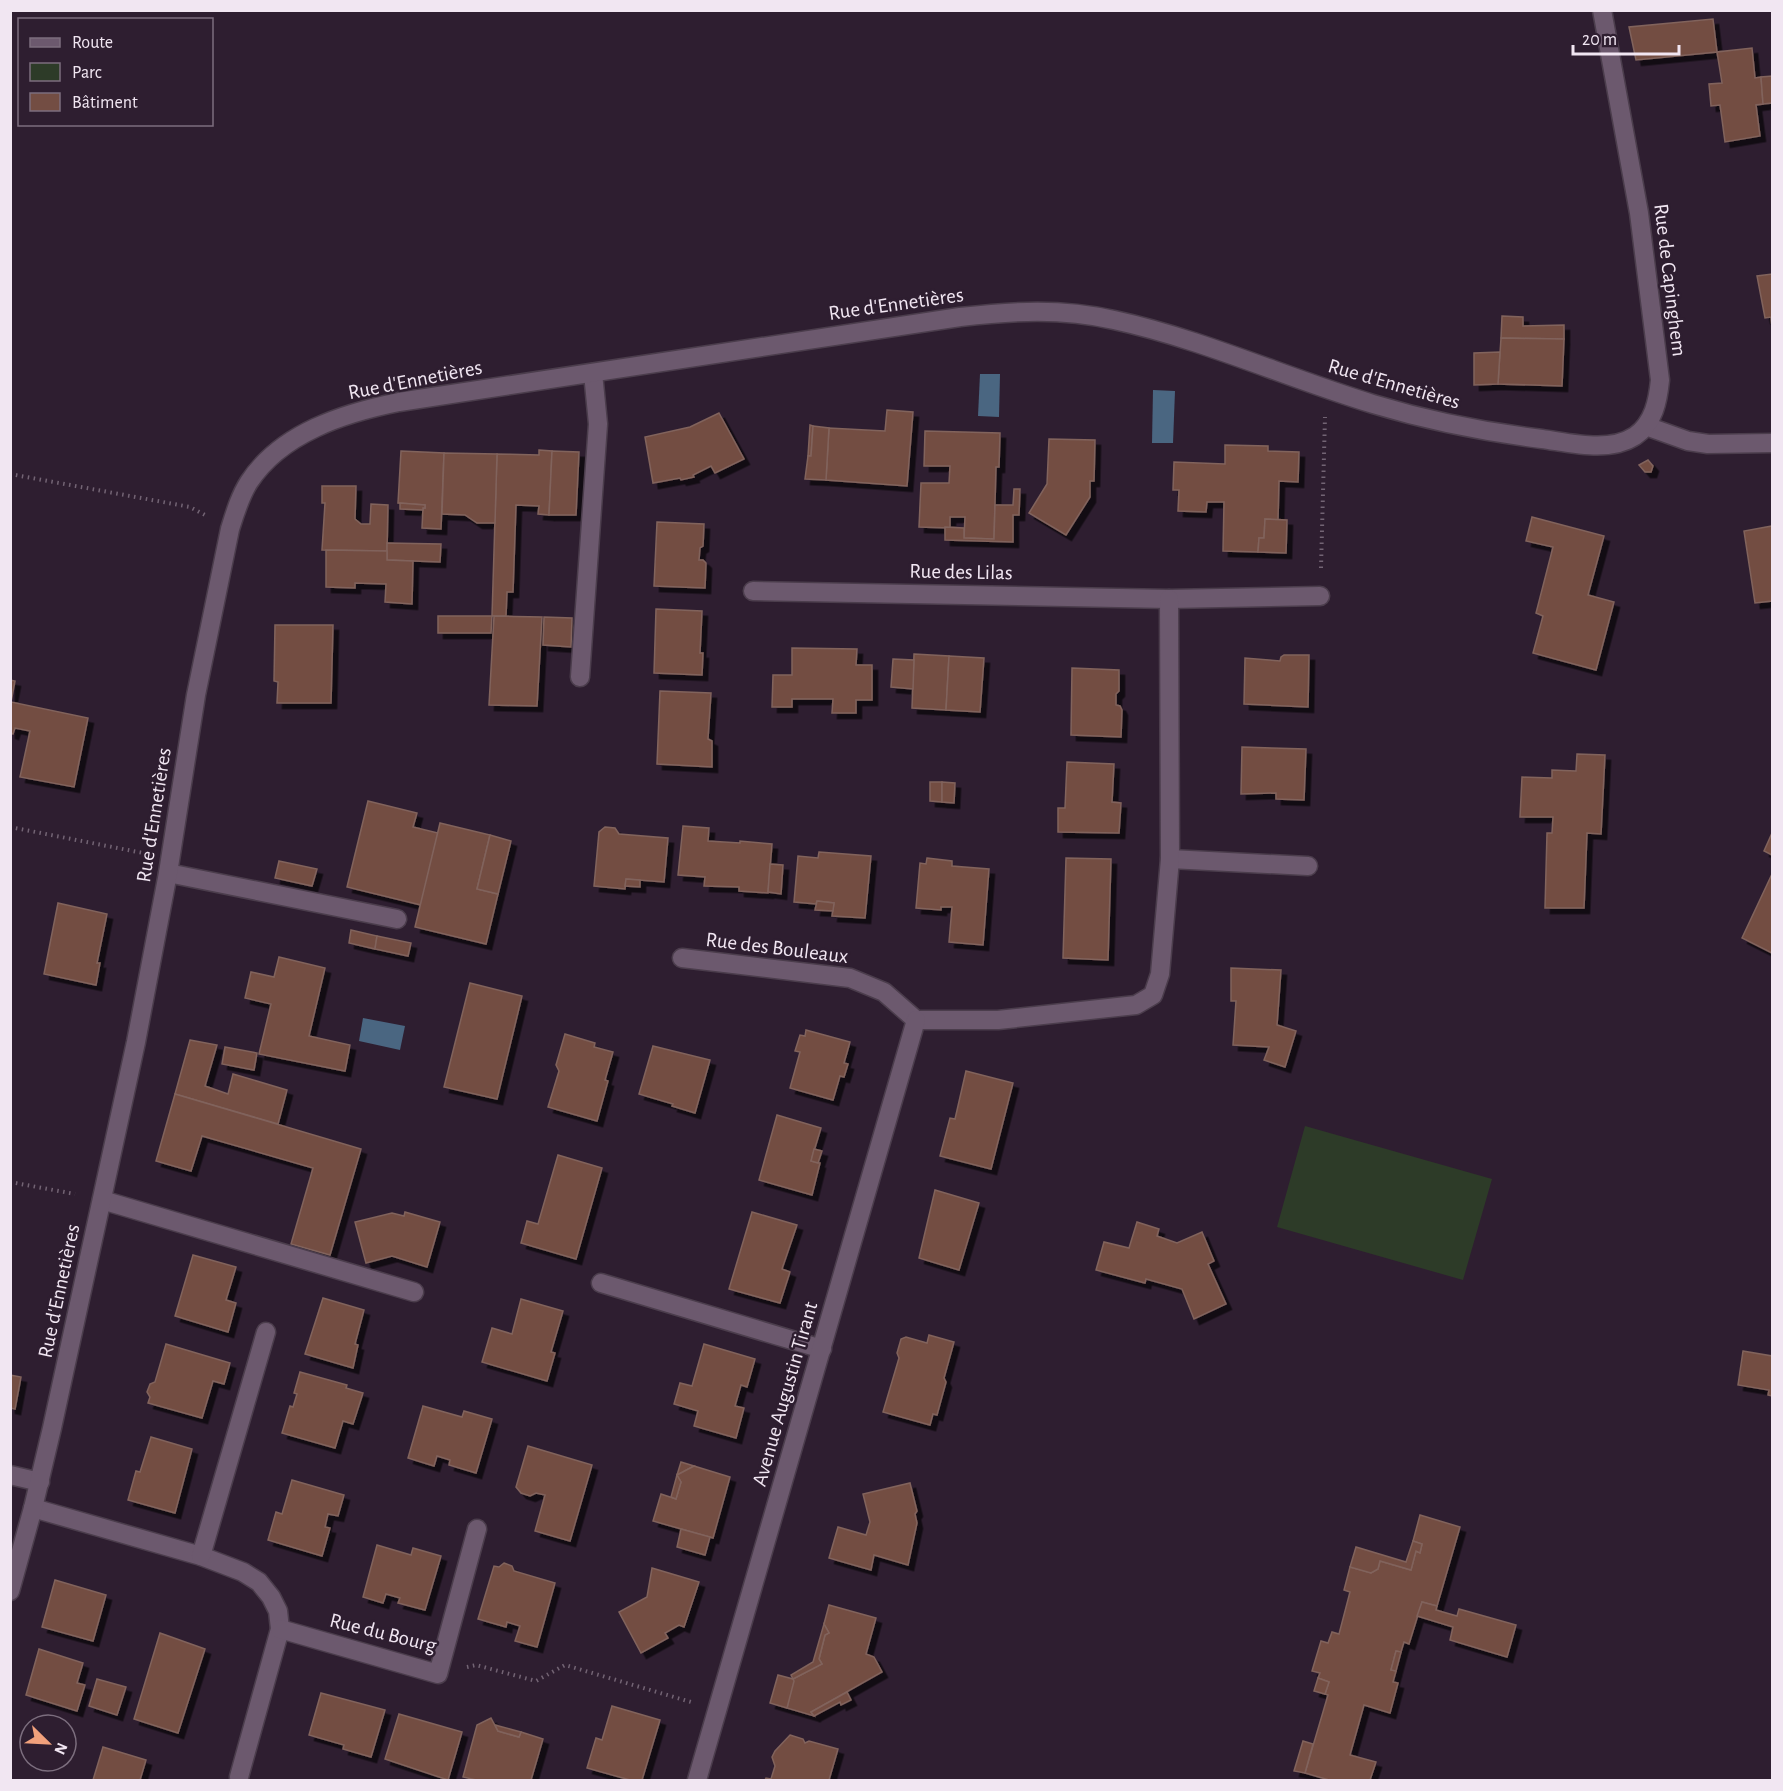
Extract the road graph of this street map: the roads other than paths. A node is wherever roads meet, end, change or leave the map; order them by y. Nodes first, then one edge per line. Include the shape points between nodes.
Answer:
1 (1602, 10) edge
2 (593, 373) junction
3 (1646, 426) junction
4 (1773, 443) edge
5 (753, 591) dead end
6 (1320, 596) road end
7 (1169, 599) junction
8 (580, 677) dead end
9 (1170, 859) junction
10 (169, 866) junction
11 (1308, 866) dead end
12 (397, 919) dead end
13 (682, 958) dead end
14 (916, 1020) junction
15 (102, 1200) junction
16 (601, 1283) dead end
17 (414, 1292) dead end
18 (266, 1332) dead end
19 (822, 1349) junction
20 (10, 1475) edge
21 (40, 1482) junction
22 (33, 1508) junction
23 (477, 1529) dead end
24 (201, 1556) junction
25 (10, 1591) edge
26 (280, 1629) junction
27 (239, 1777) dead end
28 (697, 1780) edge

1 - 3 street, Rue de Capinghem via 1639,213 1659,359 1658,400
2 - 3 street, Rue d'Ennetières via 960,317 1031,310 1086,315 1143,327 1326,389 1450,425 1596,446 1635,436
2 - 8 street via 598,424
2 - 10 street, Rue d'Ennetières via 372,408 297,438 260,467 243,494 230,529 196,695
3 - 4 street via 1708,444
5 - 7 street, Rue des Lilas
6 - 7 street, Rue des Lilas
7 - 9 street
9 - 11 street
9 - 14 street via 1160,974 1153,995 1136,1005 998,1020
10 - 12 street
10 - 15 street, Rue d'Ennetières
13 - 14 street, Rue des Bouleaux via 850,978 884,992
14 - 19 street, Avenue Augustin Tirant
15 - 17 street
15 - 21 street, Rue d'Ennetières
16 - 19 street
18 - 24 street
19 - 28 street, Avenue Augustin Tirant
20 - 21 street
21 - 22 street, Rue d'Ennetières
22 - 24 street
22 - 25 street, Rue d'Ennetières
23 - 26 street, Rue du Bourg via 438,1674
24 - 26 street via 260,1582 278,1611
26 - 27 street

